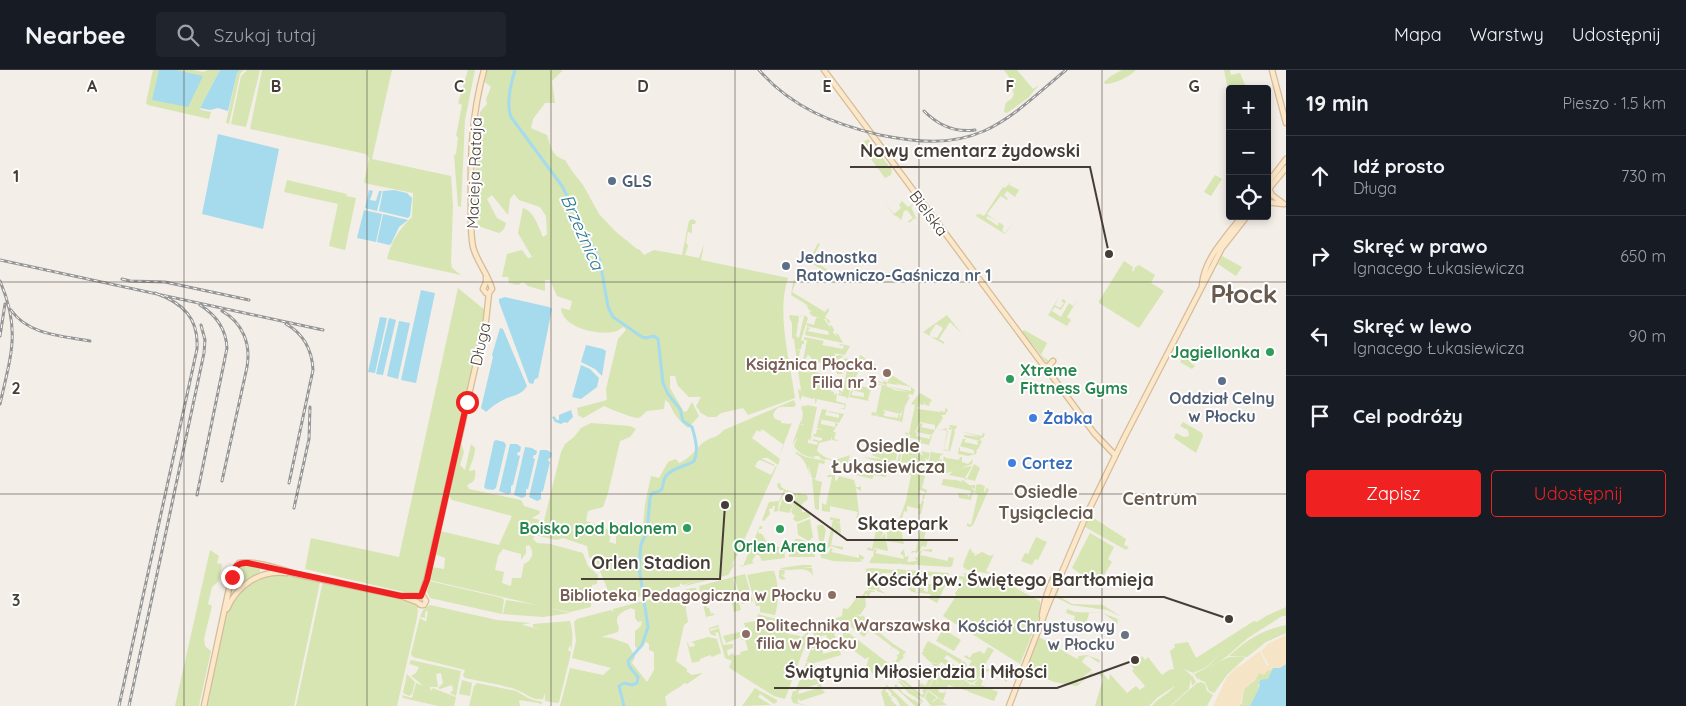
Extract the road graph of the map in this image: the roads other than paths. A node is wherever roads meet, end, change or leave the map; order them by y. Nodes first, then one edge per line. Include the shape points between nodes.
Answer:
1 (484, 70) edge
2 (824, 70) edge
3 (1272, 70) edge
4 (1286, 123) edge
5 (1286, 159) edge
6 (1286, 168) edge
7 (1271, 186) edge
8 (1271, 187) edge
9 (1271, 192) edge
10 (1271, 202) edge
11 (1285, 204) edge
12 (1242, 220) edge
13 (1216, 255) junction
14 (488, 285) junction
15 (488, 293) junction
16 (1198, 295) junction
17 (1036, 355) junction
18 (1053, 361) dead end
19 (1046, 366) junction
20 (1049, 373) dead end
21 (1114, 456) junction
22 (1118, 462) dead end
23 (1111, 463) junction
24 (256, 564) junction
25 (295, 574) junction
26 (1061, 574) junction
27 (256, 578) junction
28 (231, 579) junction
29 (245, 585) junction
30 (228, 592) junction
31 (401, 596) junction
32 (422, 597) junction
33 (232, 598) junction
34 (418, 602) junction
35 (1040, 625) junction
36 (220, 632) junction
37 (204, 706) edge
38 (1009, 706) edge

1 - 14 main road, Macieja Rataja via 473,123 470,180 473,246
2 - 17 main road, Bielska
3 - 4 main road
5 - 7 main road
6 - 8 main road
9 - 11 main road
10 - 11 main road
12 - 13 main road
13 - 16 main road
13 - 16 main road via 1202,274
14 - 15 main road via 492,289
14 - 15 main road via 483,289
15 - 32 main road, Długa via 488,313
16 - 21 main road
17 - 19 main road, Bielska
17 - 20 main road, Bielska
18 - 19 main road
19 - 21 main road, Bielska
21 - 23 main road
22 - 23 main road
23 - 26 main road
24 - 25 main road
24 - 27 main road via 261,572
24 - 28 main road via 239,563
25 - 27 main road via 274,573
25 - 31 main road
26 - 35 main road
26 - 35 main road via 1054,575
27 - 29 main road
28 - 29 main road via 234,588
28 - 30 main road
29 - 33 main road
30 - 33 main road via 234,592
30 - 36 main road
31 - 32 main road
31 - 34 main road
32 - 34 main road, Długa
32 - 34 main road via 425,604
33 - 36 main road
35 - 38 main road
36 - 37 main road

